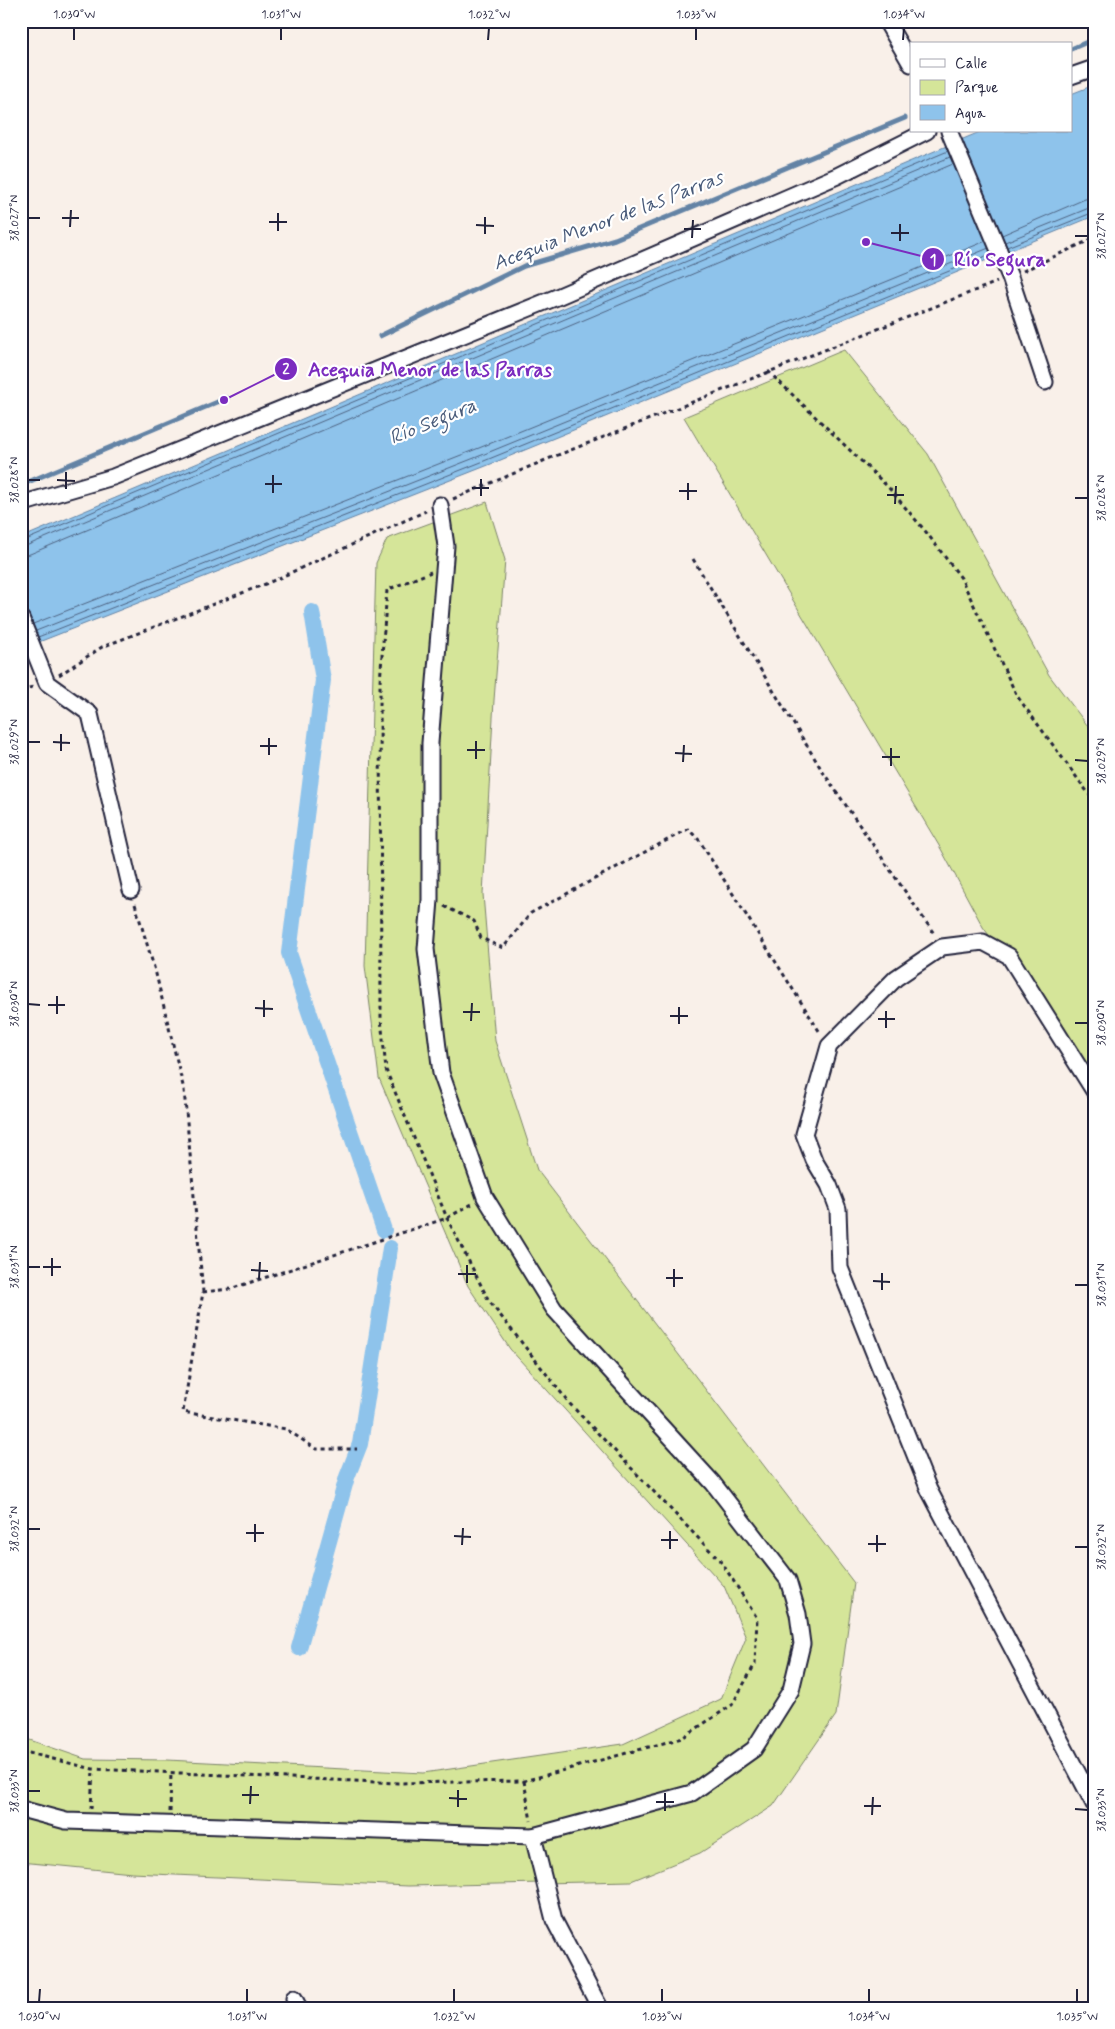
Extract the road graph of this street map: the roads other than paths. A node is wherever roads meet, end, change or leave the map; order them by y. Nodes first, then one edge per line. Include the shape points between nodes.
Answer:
1 (886, 21) edge
2 (910, 62) edge
3 (1094, 68) edge
4 (1072, 76) edge
5 (925, 132) edge
6 (949, 132) edge
7 (1045, 382) dead end
8 (21, 504) edge
9 (440, 504) road end
10 (21, 618) edge
11 (130, 890) road end
12 (1094, 1091) edge
13 (1094, 1804) edge
14 (21, 1809) edge
15 (533, 1836) junction
16 (600, 2008) edge

1 - 2 street
3 - 4 street
5 - 8 street via 837,176 557,296 113,477
6 - 7 street via 1010,277
9 - 15 street via 446,546 430,743 430,900 426,949 441,1073 485,1197 554,1309 713,1483 788,1580 798,1614 802,1644 790,1690 754,1750 692,1793
10 - 11 street via 47,683 90,714
12 - 13 street via 1009,956 983,942 942,947 896,978 829,1046 804,1134 814,1160 830,1185 838,1209 840,1268 929,1490
14 - 15 street via 66,1821
15 - 16 street via 554,1920

